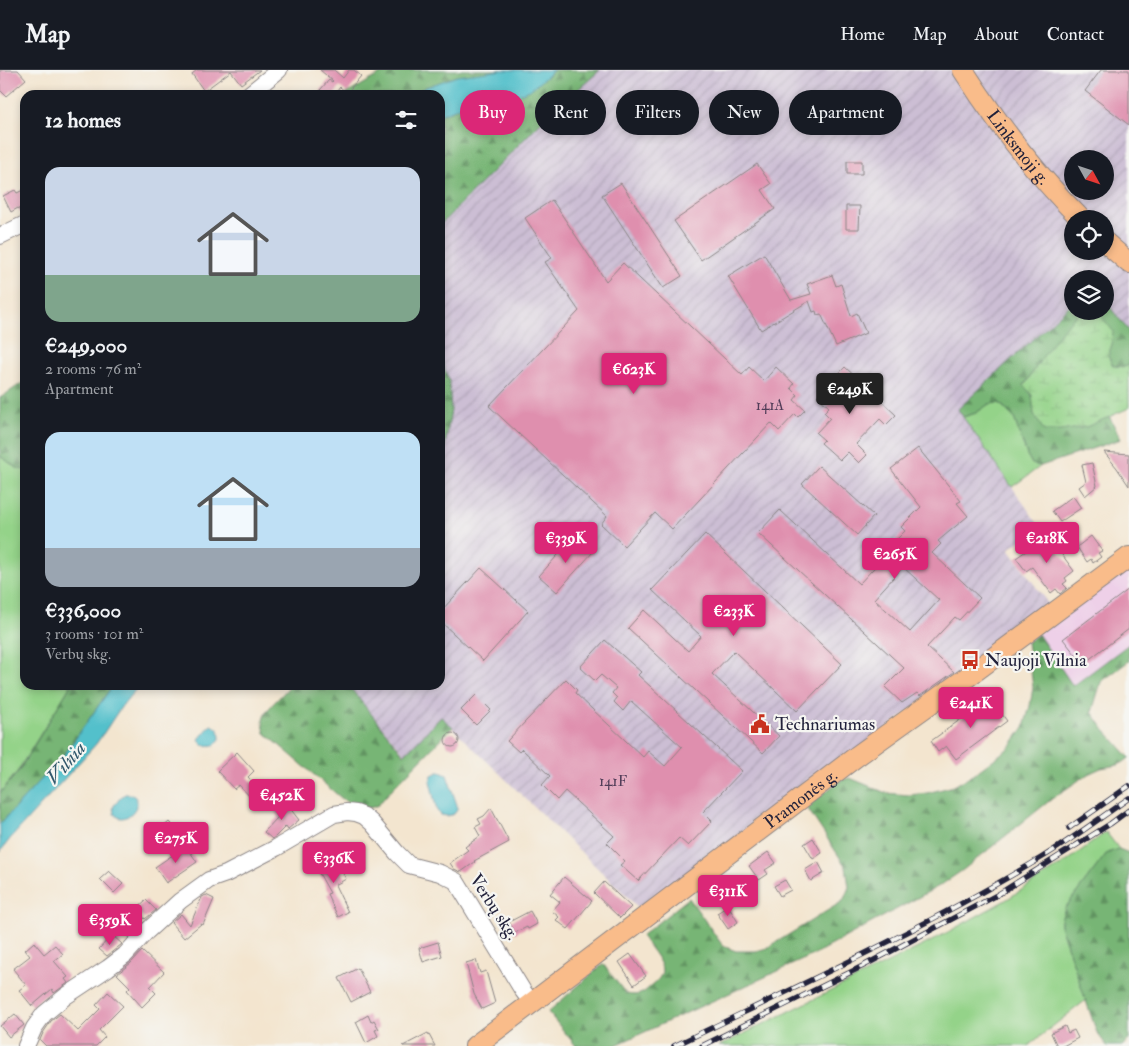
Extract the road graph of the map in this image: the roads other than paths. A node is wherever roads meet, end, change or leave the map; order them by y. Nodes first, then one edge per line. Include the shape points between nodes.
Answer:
1 (279, 70) edge
2 (963, 70) edge
3 (254, 90) edge
4 (1073, 210) edge
5 (20, 226) edge
6 (0, 236) edge
7 (1114, 250) edge
8 (1129, 263) edge
9 (1129, 557) edge
10 (532, 1003) junction
11 (26, 1046) edge
12 (475, 1046) edge

1 - 3 street
2 - 4 main road, Linksmoji g. via 1008,136
5 - 6 street
7 - 8 main road
9 - 10 main road, Pramonės g. via 857,756
10 - 11 street, Verbų skg. via 456,881 409,865 364,816 347,812 334,814 276,848 209,880 180,901 125,956 44,1014
10 - 12 main road, Pramonės g.

